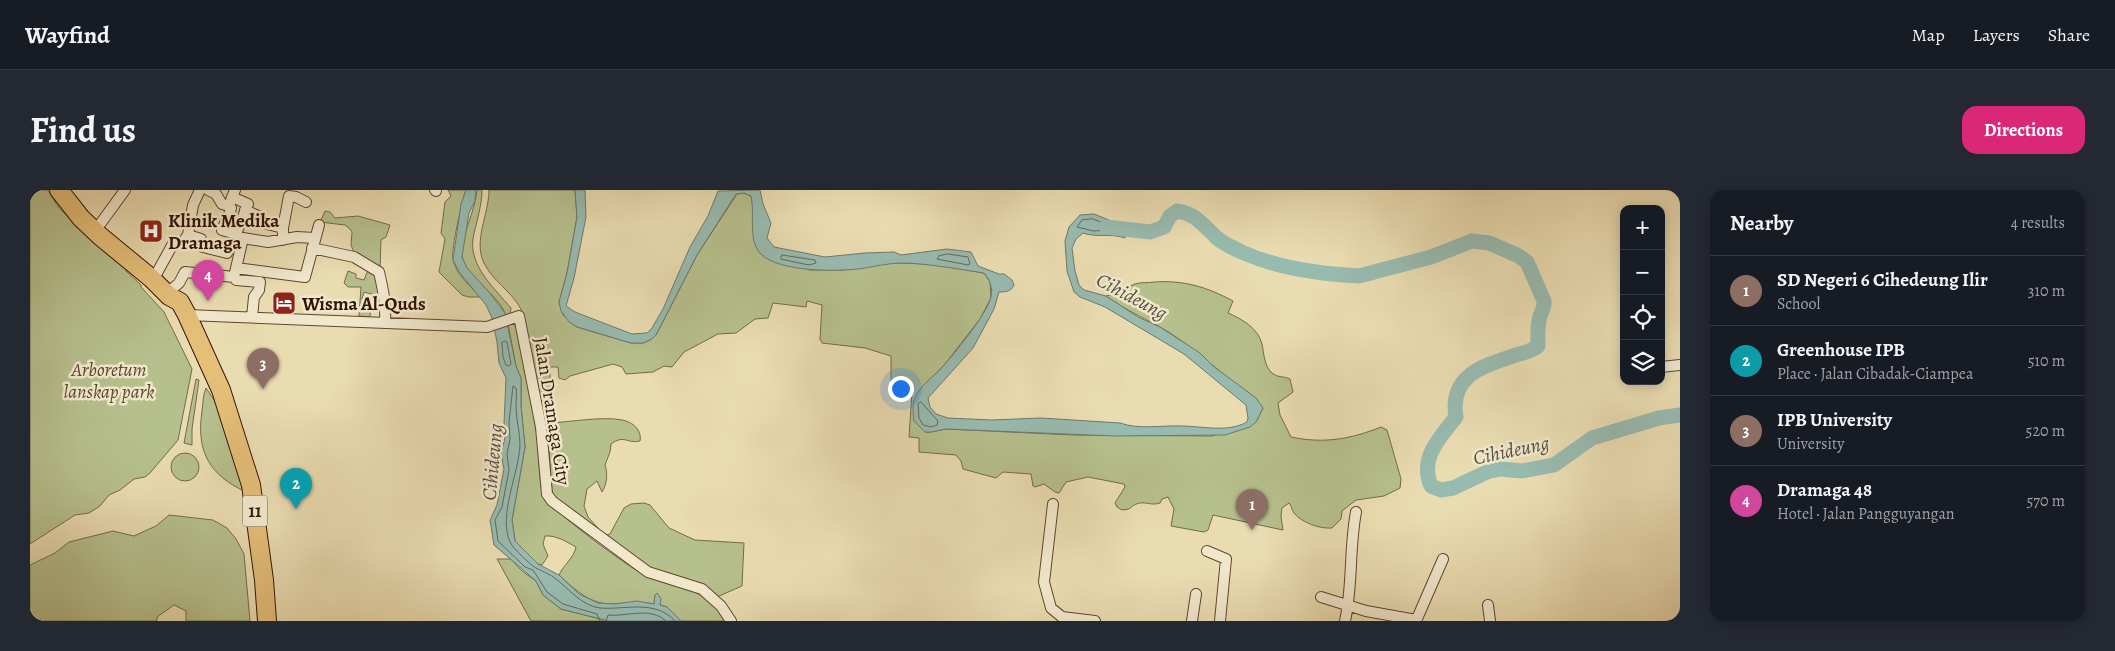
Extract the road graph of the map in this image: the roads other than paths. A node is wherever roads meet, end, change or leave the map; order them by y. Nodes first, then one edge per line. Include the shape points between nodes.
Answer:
1 (59, 190) edge
2 (207, 190) edge
3 (121, 192) edge
4 (232, 198) edge
5 (306, 202) dead end
6 (245, 210) junction
7 (263, 222) junction
8 (319, 225) dead end
9 (283, 228) junction
10 (95, 231) junction
11 (188, 235) junction
12 (283, 240) junction
13 (258, 241) junction
14 (313, 243) junction
15 (241, 245) junction
16 (235, 273) junction
17 (153, 280) junction
18 (167, 295) junction
19 (187, 315) junction
20 (252, 317) junction
21 (385, 322) junction
22 (1680, 365) edge
23 (1665, 367) edge
24 (225, 404) junction
25 (1053, 504) dead end
26 (1356, 512) dead end
27 (1207, 551) dead end
28 (1443, 559) dead end
29 (1196, 594) dead end
30 (1321, 597) dead end
31 (1488, 605) dead end
32 (1349, 606) junction
33 (1416, 620) edge
34 (267, 621) edge
35 (731, 621) edge
36 (1095, 621) edge
37 (1192, 621) edge
38 (1220, 621) edge
39 (1346, 621) edge
40 (1490, 621) edge

1 - 10 highway, 11
2 - 4 street via 216,194 222,204
2 - 11 street via 193,205
3 - 10 street
4 - 6 street via 248,204
4 - 6 street via 230,214 225,218 222,230 236,234
5 - 9 street via 288,196
6 - 7 street
7 - 9 street
7 - 13 street
8 - 14 street
9 - 12 street
10 - 17 highway, 11
11 - 15 street via 201,239 203,248 227,253 230,243
11 - 17 street via 183,242 174,242
12 - 13 street
12 - 14 street via 297,237
13 - 15 street via 242,238
14 - 16 street via 305,277
14 - 21 street via 354,257 379,272 385,294
15 - 16 street
16 - 18 street via 185,272
16 - 20 street via 236,280 260,282 254,297
17 - 18 highway, 11
18 - 19 highway, 11 via 180,302
18 - 24 highway, 11 via 212,390
19 - 20 street
19 - 24 highway, 11 via 213,369
20 - 21 street
21 - 35 street, Jalan Dramaga City via 487,327 515,317 541,428 547,494 648,572 702,589 721,606
22 - 23 street
24 - 34 highway, 11 via 251,485
25 - 36 street via 1044,582 1051,608 1062,617
26 - 32 street via 1351,542
27 - 38 street via 1226,559
28 - 33 street
29 - 37 street
30 - 32 street
31 - 40 street
32 - 33 street
32 - 39 street

